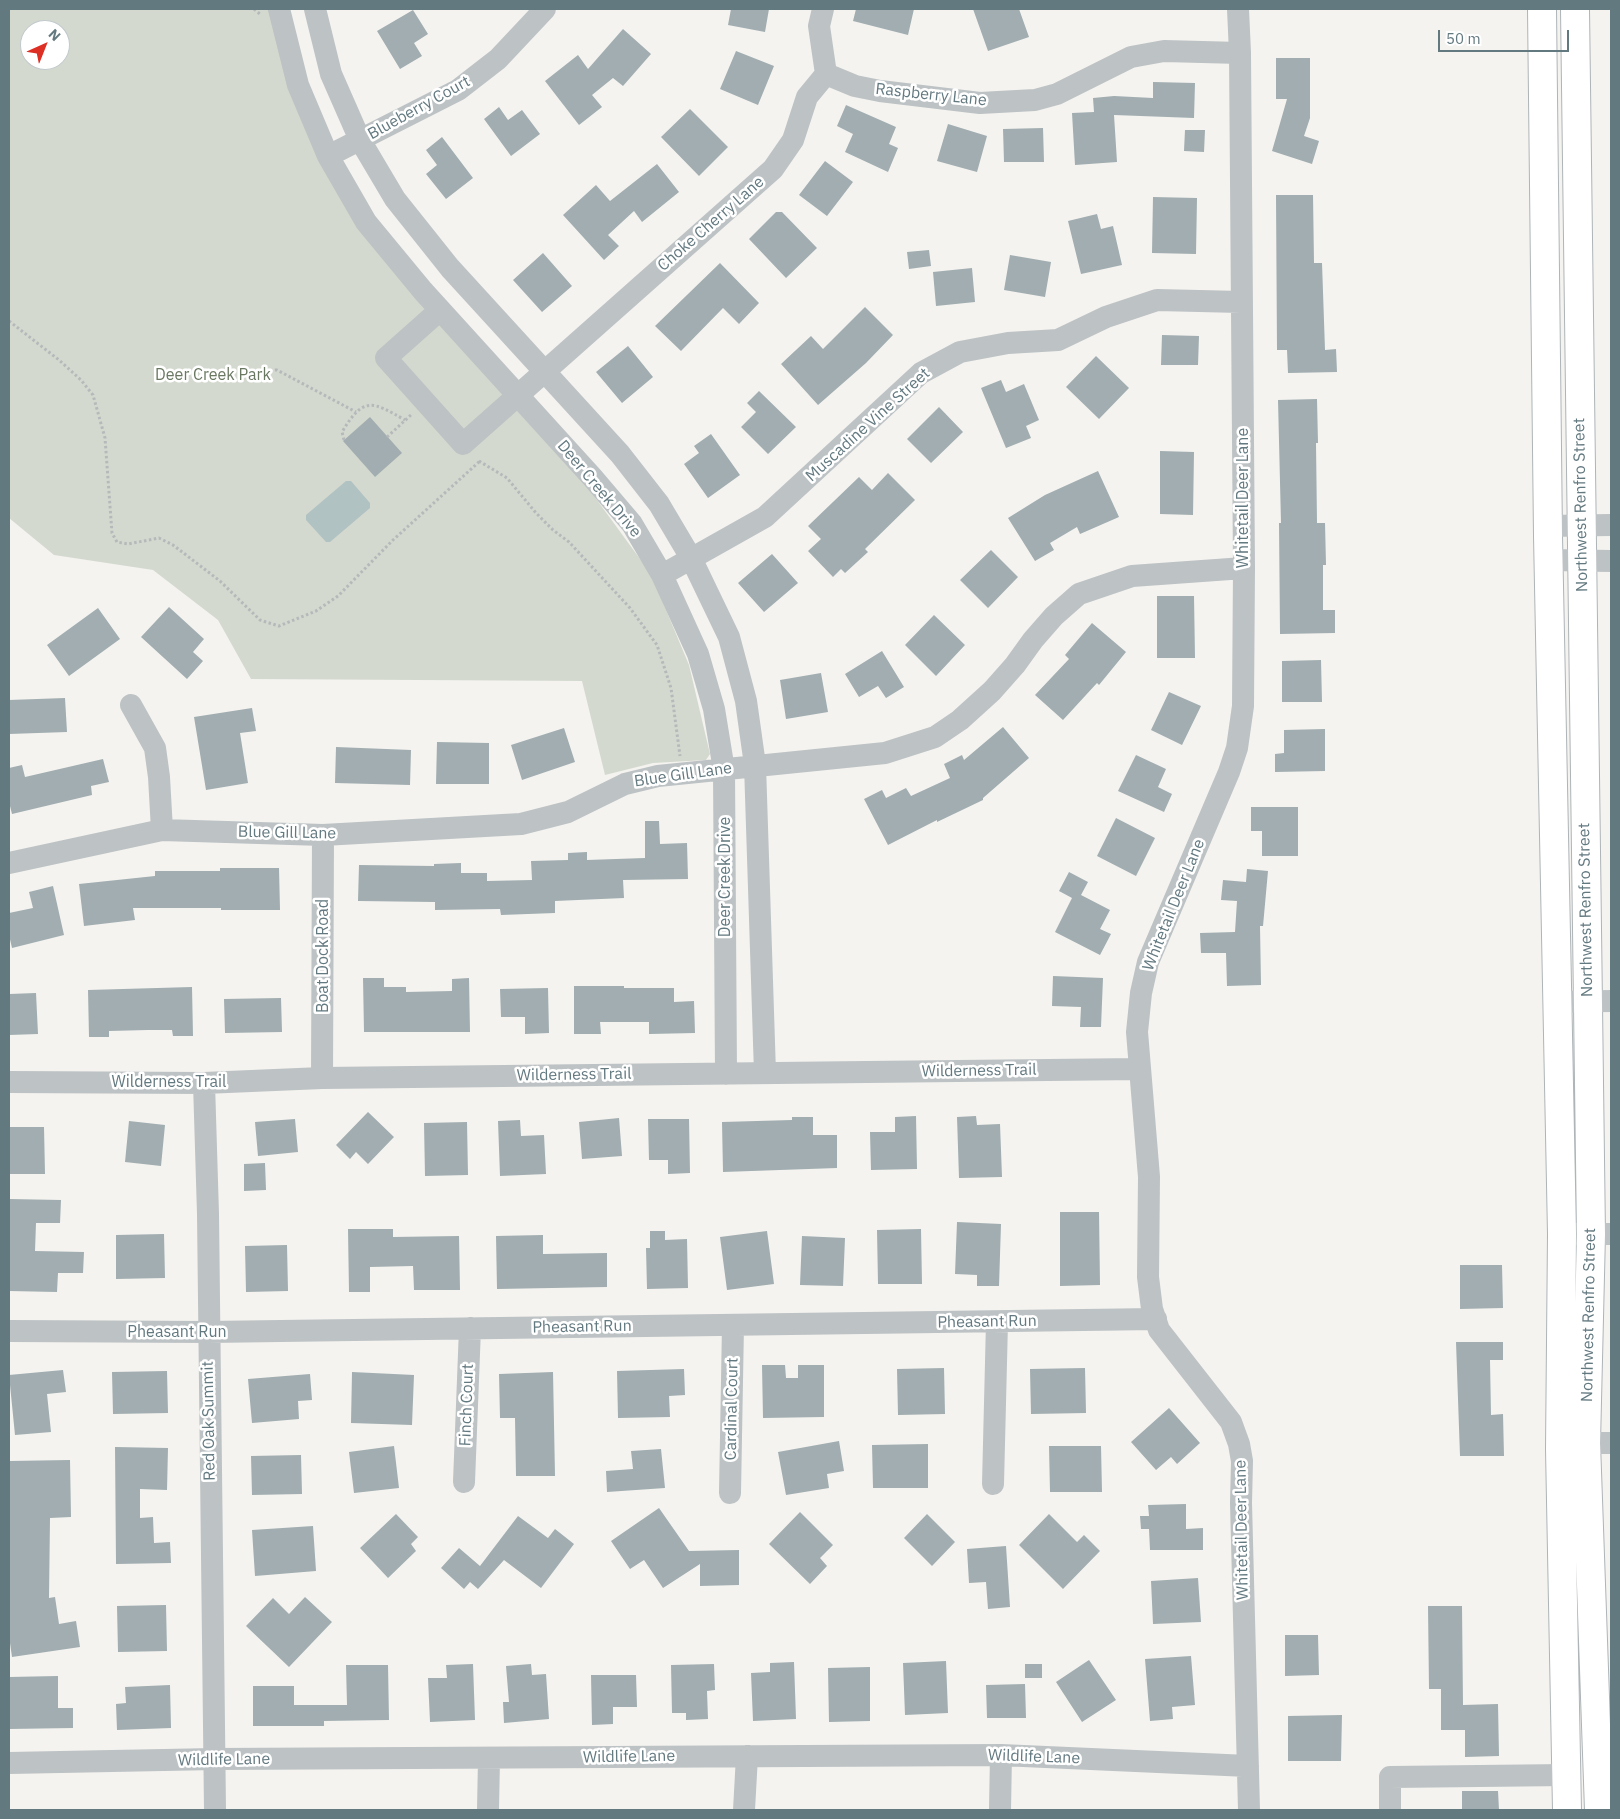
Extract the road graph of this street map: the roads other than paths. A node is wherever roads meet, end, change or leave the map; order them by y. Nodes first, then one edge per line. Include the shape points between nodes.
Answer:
1 (279, 9) edge
2 (315, 9) edge
3 (545, 9) edge
4 (823, 9) edge
5 (1238, 9) edge
6 (1542, 9) edge
7 (1575, 9) edge
8 (1240, 53) junction
9 (826, 74) junction
10 (360, 140) junction
11 (328, 156) junction
12 (1241, 302) junction
13 (440, 310) junction
14 (543, 371) junction
15 (517, 395) junction
16 (1582, 525) junction
17 (1611, 525) edge
18 (1548, 526) junction
19 (691, 558) junction
20 (1548, 560) junction
21 (1611, 560) edge
22 (1582, 561) junction
23 (1244, 568) junction
24 (662, 575) junction
25 (131, 705) dead end
26 (755, 765) junction
27 (724, 770) junction
28 (162, 830) junction
29 (323, 835) junction
30 (9, 863) edge
31 (1600, 1001) edge
32 (1556, 1002) junction
33 (1139, 1070) junction
34 (764, 1073) junction
35 (726, 1074) junction
36 (322, 1078) junction
37 (9, 1082) edge
38 (204, 1083) junction
39 (1562, 1234) junction
40 (1601, 1234) edge
41 (1156, 1319) junction
42 (997, 1322) junction
43 (733, 1325) junction
44 (470, 1328) junction
45 (9, 1331) edge
46 (208, 1332) junction
47 (1599, 1443) edge
48 (464, 1482) dead end
49 (993, 1484) dead end
50 (730, 1493) dead end
51 (1604, 1714) edge
52 (1566, 1715) junction
53 (1001, 1755) junction
54 (747, 1756) junction
55 (215, 1759) junction
56 (489, 1759) junction
57 (9, 1763) edge
58 (1248, 1766) junction
59 (1567, 1775) junction
60 (215, 1810) edge
61 (488, 1810) edge
62 (744, 1810) edge
63 (1000, 1810) edge
64 (1249, 1810) edge
65 (1390, 1810) edge
66 (1567, 1810) edge
67 (1599, 1810) edge

1 - 11 street, Deer Creek Drive via 298,86
2 - 10 street, Deer Creek Drive via 331,74
3 - 10 street, Blueberry Court via 498,59 458,90
4 - 9 street via 819,26
5 - 8 street
6 - 18 main road, Northwest Renfro Street
7 - 16 main road, Northwest Renfro Street
8 - 9 street, Raspberry Lane via 1164,51 1131,57 1057,94 1035,100 980,102 880,91 855,86
8 - 12 street, Whitetail Deer Lane
9 - 14 street, Choke Cherry Lane via 807,97 793,140 773,170
10 - 11 street, Blueberry Court
10 - 14 street, Deer Creek Drive via 401,207 450,268
11 - 13 street, Deer Creek Drive via 366,222
12 - 19 street, Muscadine Vine Street via 1157,300 1106,317 1058,340 1008,343 960,352 921,373 766,517
12 - 23 street, Whitetail Deer Lane
13 - 15 street, Deer Creek Drive
13 - 15 street, Choke Cherry Lane via 386,358 463,444
14 - 15 street, Choke Cherry Lane
14 - 19 street, Deer Creek Drive via 654,496
15 - 24 street, Deer Creek Drive via 632,524
16 - 17 street
16 - 18 street
16 - 22 main road, Northwest Renfro Street
18 - 20 main road, Northwest Renfro Street
19 - 24 street, Muscadine Vine Street
19 - 26 street, Deer Creek Drive via 729,637 746,701
20 - 22 street
20 - 32 main road, Northwest Renfro Street
21 - 22 street
22 - 31 main road, Northwest Renfro Street
23 - 26 street, Blue Gill Lane via 1132,576 1079,594 1054,616 992,692 960,720 934,737 885,753
23 - 33 street, Whitetail Deer Lane via 1243,706 1237,748 1148,962 1140,993
24 - 27 street, Deer Creek Drive via 698,654 714,709
25 - 28 street via 155,748
26 - 27 street, Blue Gill Lane
26 - 34 street, Deer Creek Drive
27 - 29 street, Blue Gill Lane via 658,776 625,784 568,812 521,824
27 - 35 street, Deer Creek Drive
28 - 29 street, Blue Gill Lane
28 - 30 street, Blue Gill Lane
29 - 36 street, Boat Dock Road
31 - 32 street
31 - 40 main road, Northwest Renfro Street
32 - 39 main road, Northwest Renfro Street
33 - 34 street, Wilderness Trail
33 - 41 street, Whitetail Deer Lane via 1149,1177 1148,1277
34 - 35 street, Wilderness Trail
35 - 36 street, Wilderness Trail
36 - 38 street, Wilderness Trail
37 - 38 street, Wilderness Trail
38 - 46 street, Red Oak Summit
39 - 40 street
39 - 52 main road, Northwest Renfro Street via 1560,1449
40 - 47 main road, Northwest Renfro Street
41 - 42 street, Pheasant Run
41 - 58 street, Whitetail Deer Lane via 1159,1330 1231,1422 1239,1444 1242,1461
42 - 43 street, Pheasant Run
42 - 49 street
43 - 44 street, Pheasant Run
43 - 50 street, Cardinal Court
44 - 46 street, Pheasant Run
44 - 48 street, Finch Court
45 - 46 street, Pheasant Run
46 - 55 street, Red Oak Summit
47 - 51 main road, Northwest Renfro Street
51 - 52 street
51 - 67 main road, Northwest Renfro Street
52 - 59 main road, Northwest Renfro Street
53 - 54 street, Wildlife Lane
53 - 58 street, Wildlife Lane
53 - 63 street
54 - 56 street, Wildlife Lane
54 - 62 street
55 - 56 street, Wildlife Lane
55 - 57 street, Wildlife Lane
55 - 60 street, Red Oak Summit
56 - 61 street
58 - 64 street, Whitetail Deer Lane
59 - 65 street via 1390,1777
59 - 66 main road, Northwest Renfro Street

